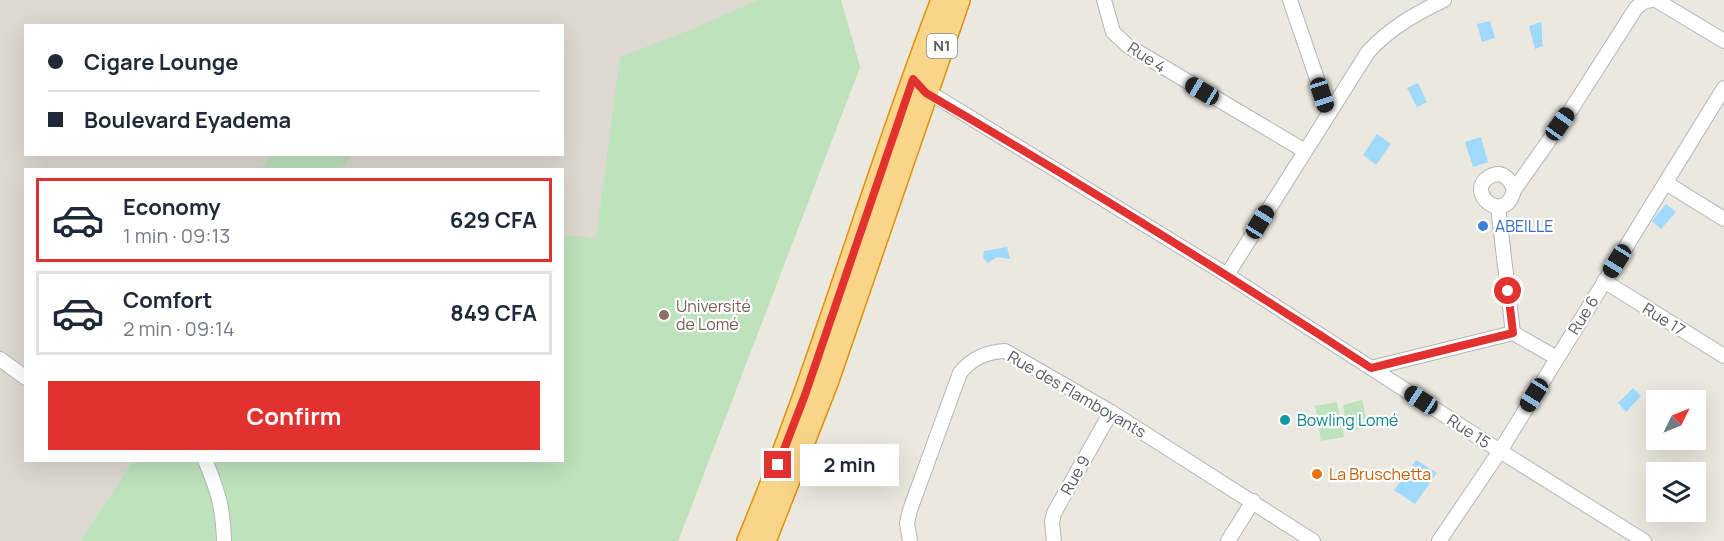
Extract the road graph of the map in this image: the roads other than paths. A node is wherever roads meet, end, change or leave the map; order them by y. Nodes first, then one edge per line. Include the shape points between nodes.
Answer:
1 (942, 0) edge
2 (959, 0) edge
3 (1104, 0) edge
4 (1290, 0) edge
5 (1444, 0) edge
6 (1655, 0) edge
7 (1724, 40) edge
8 (919, 86) junction
9 (1724, 88) edge
10 (1329, 114) junction
11 (1305, 151) junction
12 (1666, 183) junction
13 (1514, 190) junction
14 (1498, 207) junction
15 (1724, 219) edge
16 (1227, 274) junction
17 (1604, 281) junction
18 (1513, 333) junction
19 (1724, 356) edge
20 (1557, 358) junction
21 (0, 359) edge
22 (1371, 368) junction
23 (24, 377) edge
24 (1111, 411) junction
25 (1500, 451) junction
26 (206, 462) edge
27 (1253, 501) junction
28 (224, 541) edge
29 (748, 541) edge
30 (765, 541) edge
31 (909, 541) edge
32 (1054, 541) edge
33 (1228, 541) edge
34 (1313, 541) edge
35 (1439, 541) edge
36 (1644, 541) edge

1 - 8 highway, N1
2 - 8 highway, N1
3 - 11 street, Rue 4 via 1113,32 1128,46
4 - 10 street
5 - 10 street via 1384,35 1368,51
6 - 7 street
6 - 13 street via 1645,1 1636,9
8 - 16 street, Rue 15
8 - 29 highway, N1
8 - 30 highway, N1 via 827,383
9 - 12 street, Rue 6
10 - 11 street
11 - 16 street
12 - 15 street
12 - 17 street, Rue 6
13 - 14 street via 1512,198
13 - 14 street via 1503,175 1493,174 1485,180 1483,198
14 - 18 street
16 - 22 street, Rue 15
17 - 19 street, Rue 17
17 - 20 street, Rue 6
18 - 20 street
18 - 22 street
20 - 25 street, Rue 6
21 - 23 street
22 - 25 street, Rue 15
24 - 27 street, Rue des Flamboyants
24 - 31 street, Rue des Flamboyants via 1005,351 969,362 960,373 910,510
24 - 32 street, Rue 9 via 1054,513
25 - 35 street, Rue 6
25 - 36 street, Rue 15
26 - 28 street via 218,490
27 - 33 street
27 - 34 street, Rue des Flamboyants

